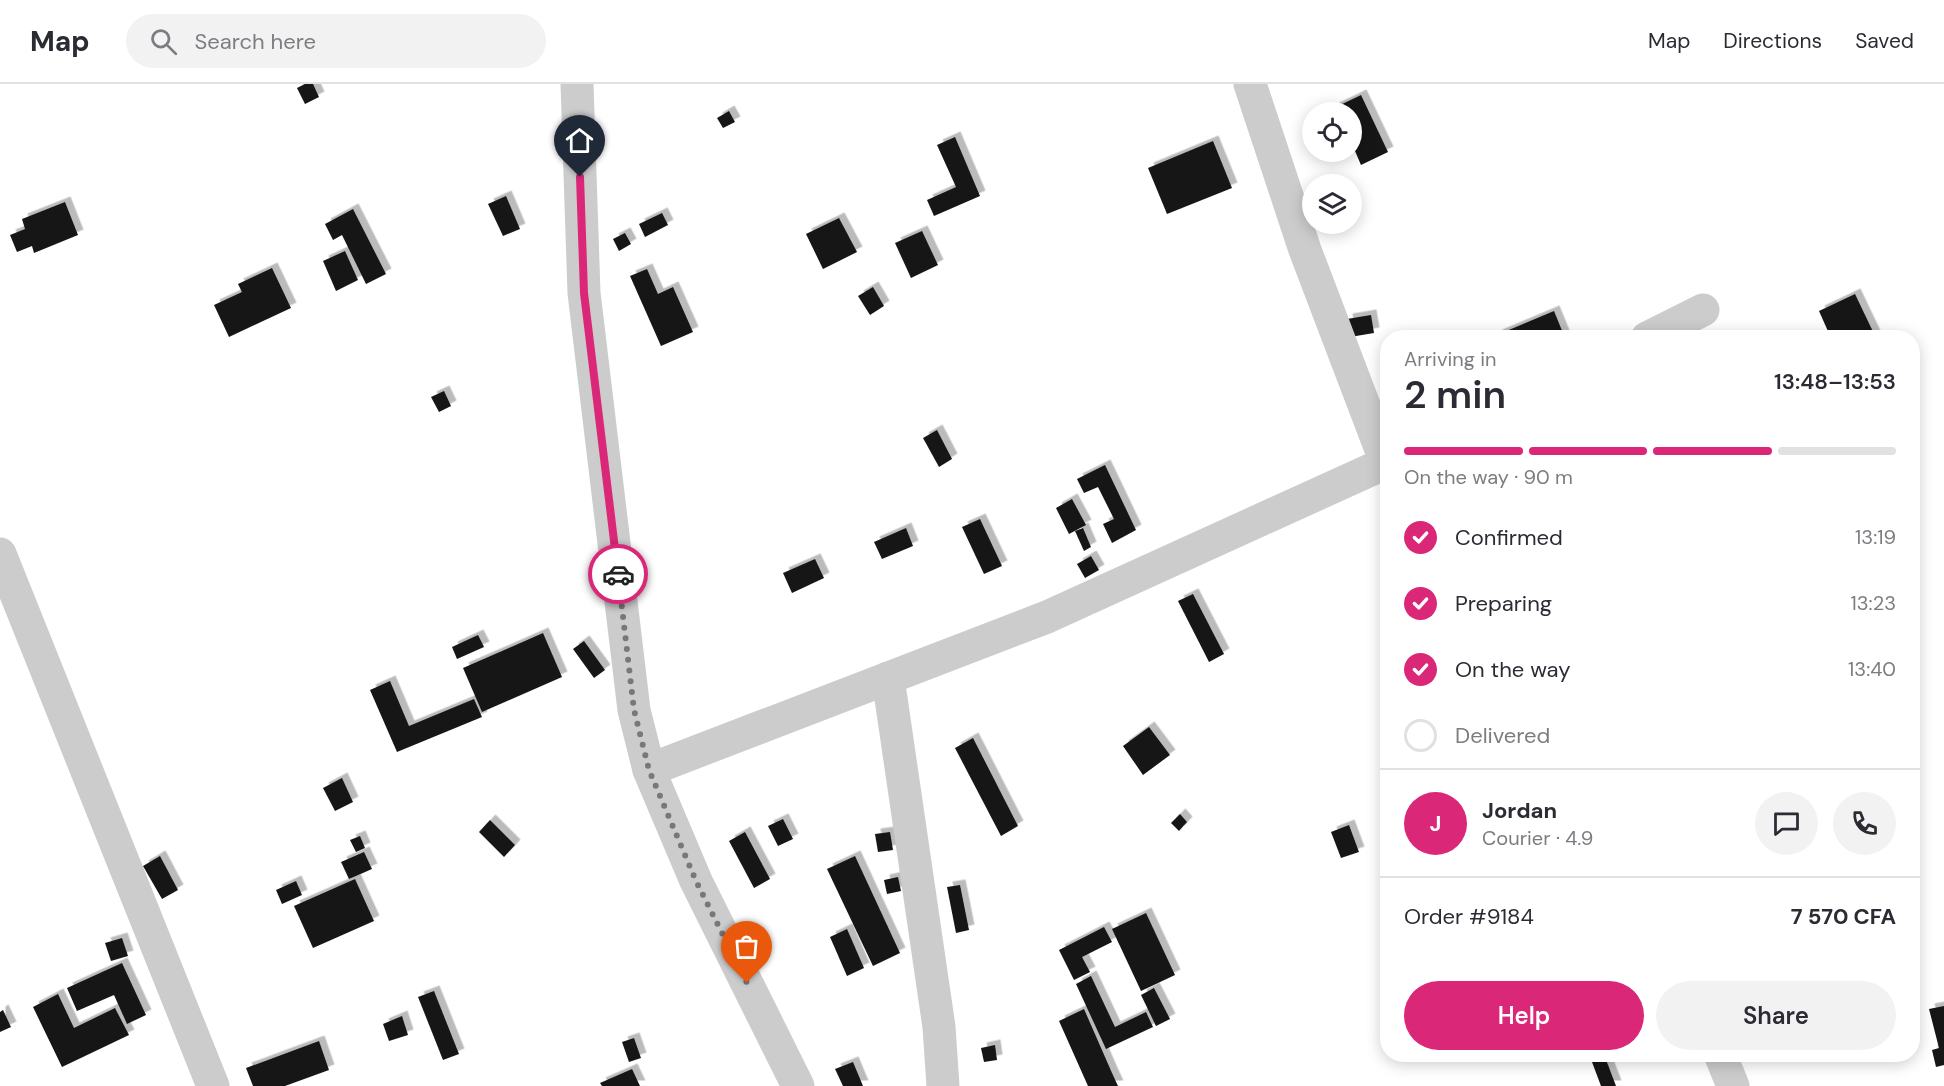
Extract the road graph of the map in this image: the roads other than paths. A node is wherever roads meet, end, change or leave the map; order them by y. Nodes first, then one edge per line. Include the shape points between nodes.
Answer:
1 (577, 84) edge
2 (1250, 84) edge
3 (1703, 310) dead end
4 (1663, 330) edge
5 (1380, 445) edge
6 (1380, 466) edge
7 (0, 554) edge
8 (888, 678) junction
9 (649, 770) junction
10 (1723, 1062) edge
11 (213, 1086) edge
12 (798, 1086) edge
13 (943, 1086) edge
14 (1733, 1086) edge

1 - 9 street via 584,293 634,710
2 - 5 street via 1305,250
3 - 4 street
6 - 8 street via 1047,617
7 - 11 street
8 - 9 street
8 - 13 street via 939,1028
9 - 12 street via 696,881
10 - 14 street

